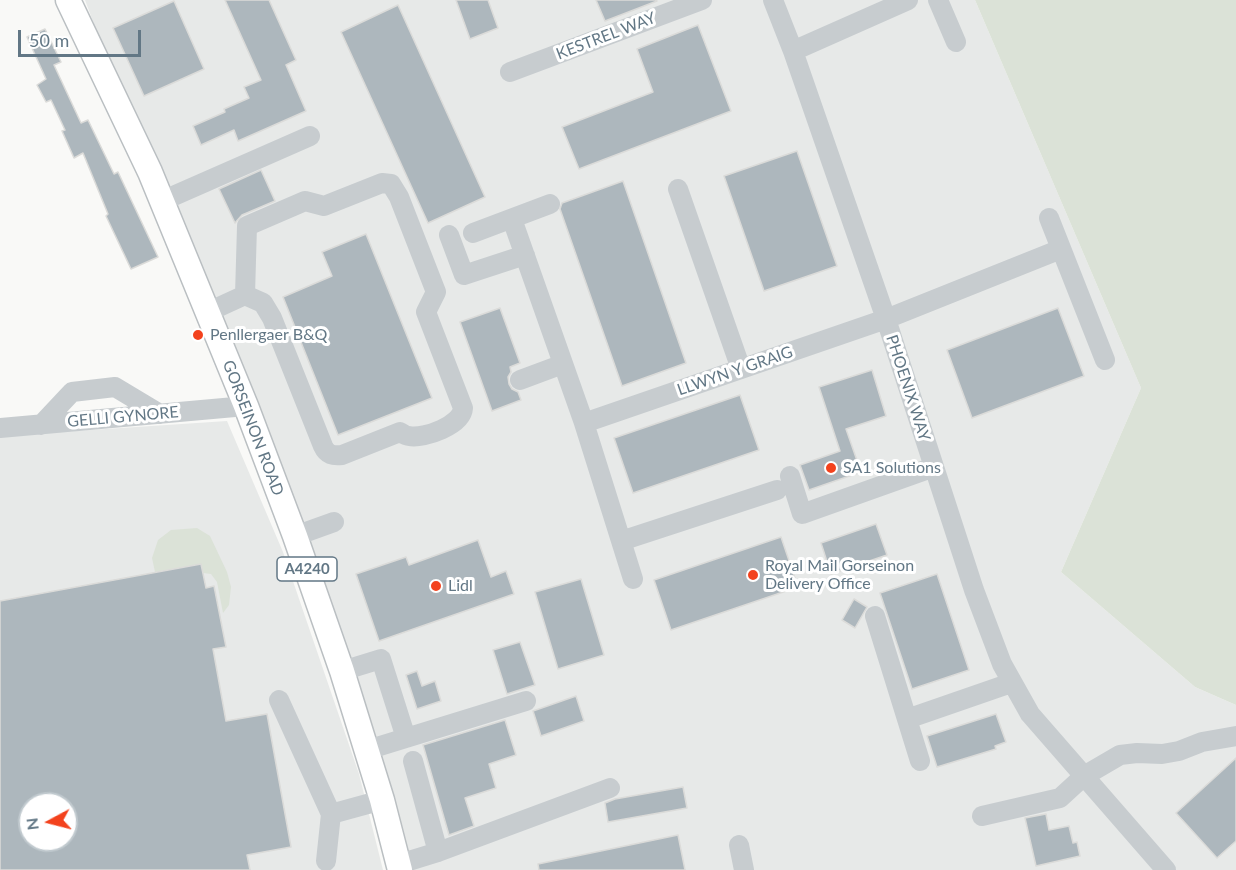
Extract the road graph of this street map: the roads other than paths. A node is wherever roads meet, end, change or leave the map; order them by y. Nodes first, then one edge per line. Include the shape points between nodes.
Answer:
1 (68, 0) edge
2 (702, 0) edge
3 (773, 0) edge
4 (908, 0) edge
5 (938, 0) edge
6 (956, 42) dead end
7 (793, 51) junction
8 (510, 72) dead end
9 (310, 136) dead end
10 (678, 189) dead end
11 (162, 201) junction
12 (550, 204) dead end
13 (1049, 218) dead end
14 (512, 219) junction
15 (473, 233) dead end
16 (449, 235) dead end
17 (1061, 249) junction
18 (525, 255) junction
19 (245, 295) junction
20 (208, 312) junction
21 (886, 319) junction
22 (1105, 360) dead end
23 (563, 364) junction
24 (741, 369) junction
25 (520, 380) dead end
26 (246, 406) junction
27 (160, 414) junction
28 (584, 423) junction
29 (41, 425) junction
30 (0, 428) edge
31 (934, 467) junction
32 (334, 522) dead end
33 (295, 536) junction
34 (621, 541) junction
35 (633, 579) dead end
36 (875, 616) dead end
37 (342, 671) junction
38 (1011, 683) junction
39 (279, 700) dead end
40 (526, 700) dead end
41 (907, 719) junction
42 (1236, 736) edge
43 (405, 738) junction
44 (367, 750) junction
45 (413, 761) dead end
46 (920, 761) dead end
47 (1084, 776) junction
48 (610, 788) dead end
49 (382, 800) junction
50 (331, 814) junction
51 (982, 816) dead end
52 (739, 845) dead end
53 (438, 852) junction
54 (326, 861) dead end
55 (404, 868) edge
56 (744, 870) edge
57 (1166, 870) edge

1 - 11 main road, GORSEINON ROAD / A4240
2 - 8 street, KESTREL WAY
3 - 7 street, PHOENIX WAY
4 - 7 street
5 - 6 street
7 - 21 street, PHOENIX WAY
9 - 11 street
10 - 24 street
11 - 20 main road, GORSEINON ROAD / A4240
12 - 14 street
13 - 17 street
14 - 15 street
14 - 18 street
16 - 18 street via 464,275
17 - 21 street, LLWYN Y GRAIG
17 - 22 street
18 - 23 street
19 - 19 street via 248,225 305,201 324,206 382,183 391,184 436,292 426,312 462,414 454,423 431,433 411,436 400,432 342,455 328,454 270,312 263,303
19 - 20 street
20 - 26 main road, GORSEINON ROAD / A4240
21 - 24 street, LLWYN Y GRAIG
21 - 31 street, PHOENIX WAY
23 - 25 street
23 - 28 street
24 - 28 street, LLWYN Y GRAIG
26 - 27 street, GELLI GYNORE
26 - 33 main road, GORSEINON ROAD / A4240
27 - 29 street, GELLI GYNORE
27 - 29 street via 115,387 72,392
28 - 34 street
29 - 30 street, GELLI GYNORE
31 - 34 street via 802,514 783,483
31 - 38 street, PHOENIX WAY via 994,646
32 - 33 street
33 - 37 main road, GORSEINON ROAD / A4240
34 - 35 street
36 - 41 street
37 - 43 street via 381,659
37 - 44 main road, GORSEINON ROAD / A4240
38 - 41 street
38 - 47 street, PHOENIX WAY via 1030,714
39 - 50 street
40 - 43 street
41 - 46 street
42 - 47 street via 1162,754 1119,755
43 - 44 street
44 - 49 main road, GORSEINON ROAD / A4240
45 - 53 street
47 - 51 street via 1060,798
47 - 57 street, PHOENIX WAY
48 - 53 street
49 - 50 street
49 - 55 main road, GORSEINON ROAD / A4240
50 - 54 street
52 - 56 street
53 - 55 street

